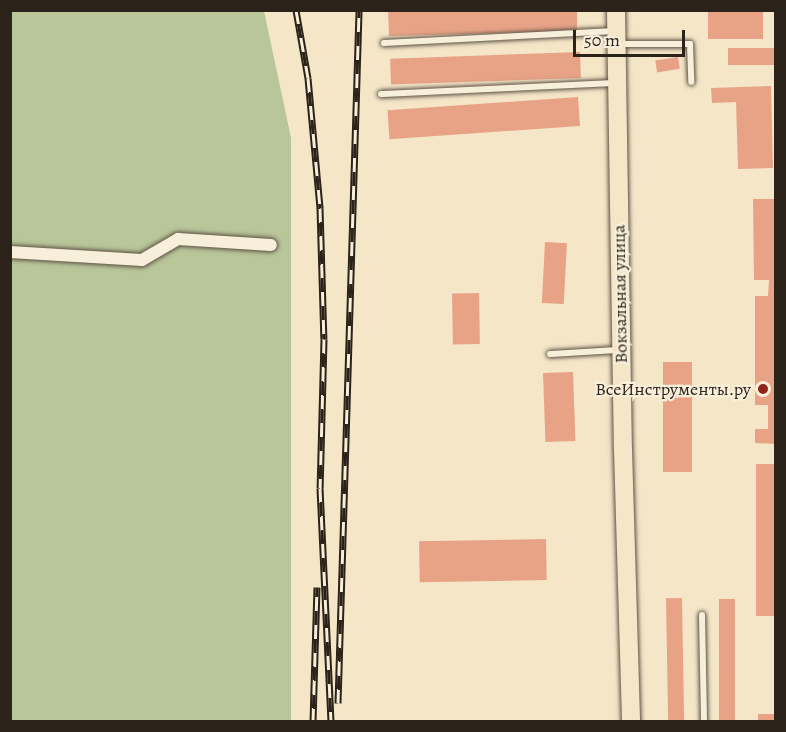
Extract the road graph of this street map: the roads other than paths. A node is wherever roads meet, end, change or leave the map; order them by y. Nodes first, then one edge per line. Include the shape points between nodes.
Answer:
1 (616, 10) edge
2 (616, 38) junction
3 (384, 43) dead end
4 (692, 82) dead end
5 (617, 83) junction
6 (381, 94) dead end
7 (271, 245) dead end
8 (10, 252) edge
9 (621, 350) junction
10 (550, 354) dead end
11 (702, 615) dead end
12 (631, 722) edge
13 (704, 722) edge

1 - 2 main road, Вокзальная улица
2 - 3 lane
2 - 4 lane via 690,44
2 - 5 main road, Вокзальная улица
5 - 6 lane
5 - 9 main road, Вокзальная улица
7 - 8 street via 178,239 142,260
9 - 10 lane
9 - 12 main road, Вокзальная улица
11 - 13 lane

